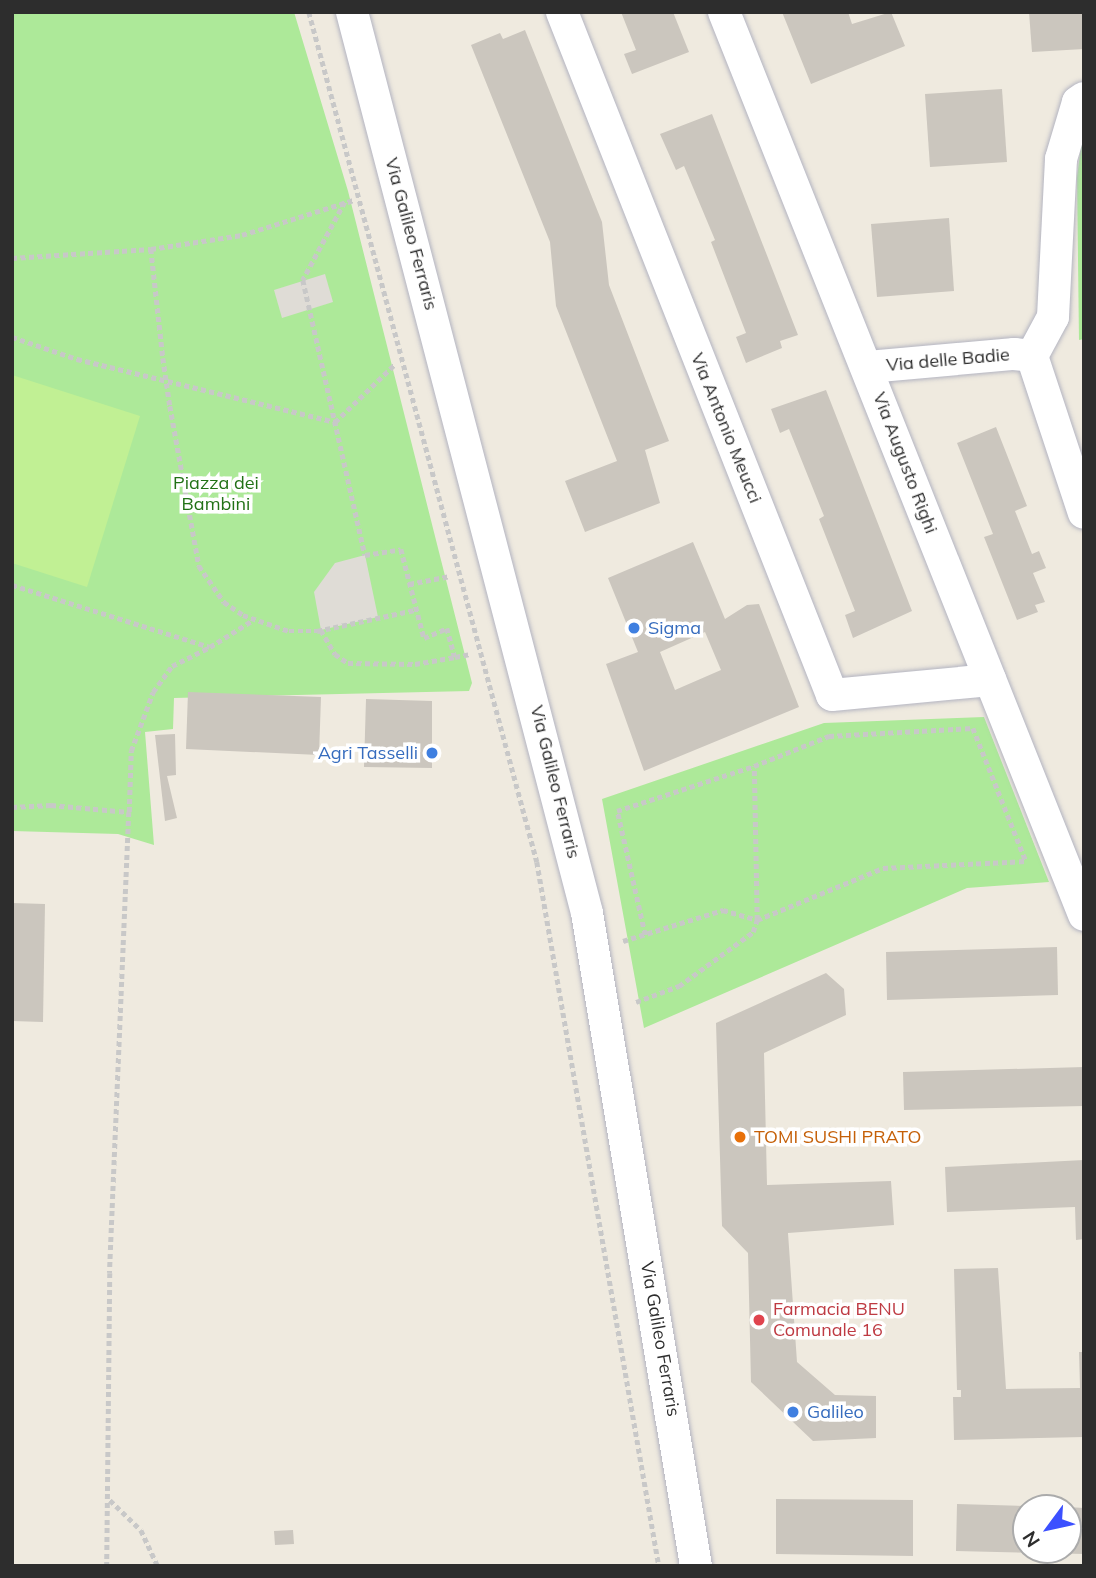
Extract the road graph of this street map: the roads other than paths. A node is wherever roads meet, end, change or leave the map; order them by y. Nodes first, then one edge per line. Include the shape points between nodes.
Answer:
1 (352, 12) edge
2 (562, 12) edge
3 (724, 12) edge
4 (730, 12) edge
5 (741, 56) junction
6 (1084, 98) edge
7 (1032, 356) junction
8 (868, 368) junction
9 (1084, 513) edge
10 (990, 680) junction
11 (1084, 915) edge
12 (696, 1566) edge

1 - 12 street, Via Galileo Ferraris via 587,913
2 - 10 street, Via Antonio Meucci via 832,695
3 - 5 street, Via Augusto Righi
4 - 5 street
5 - 8 street, Via Augusto Righi
6 - 7 street via 1078,102 1061,159 1053,317
7 - 8 street, Via delle Badie
7 - 9 street, Via delle Badie
8 - 10 street, Via Augusto Righi
10 - 11 street, Via Augusto Righi

